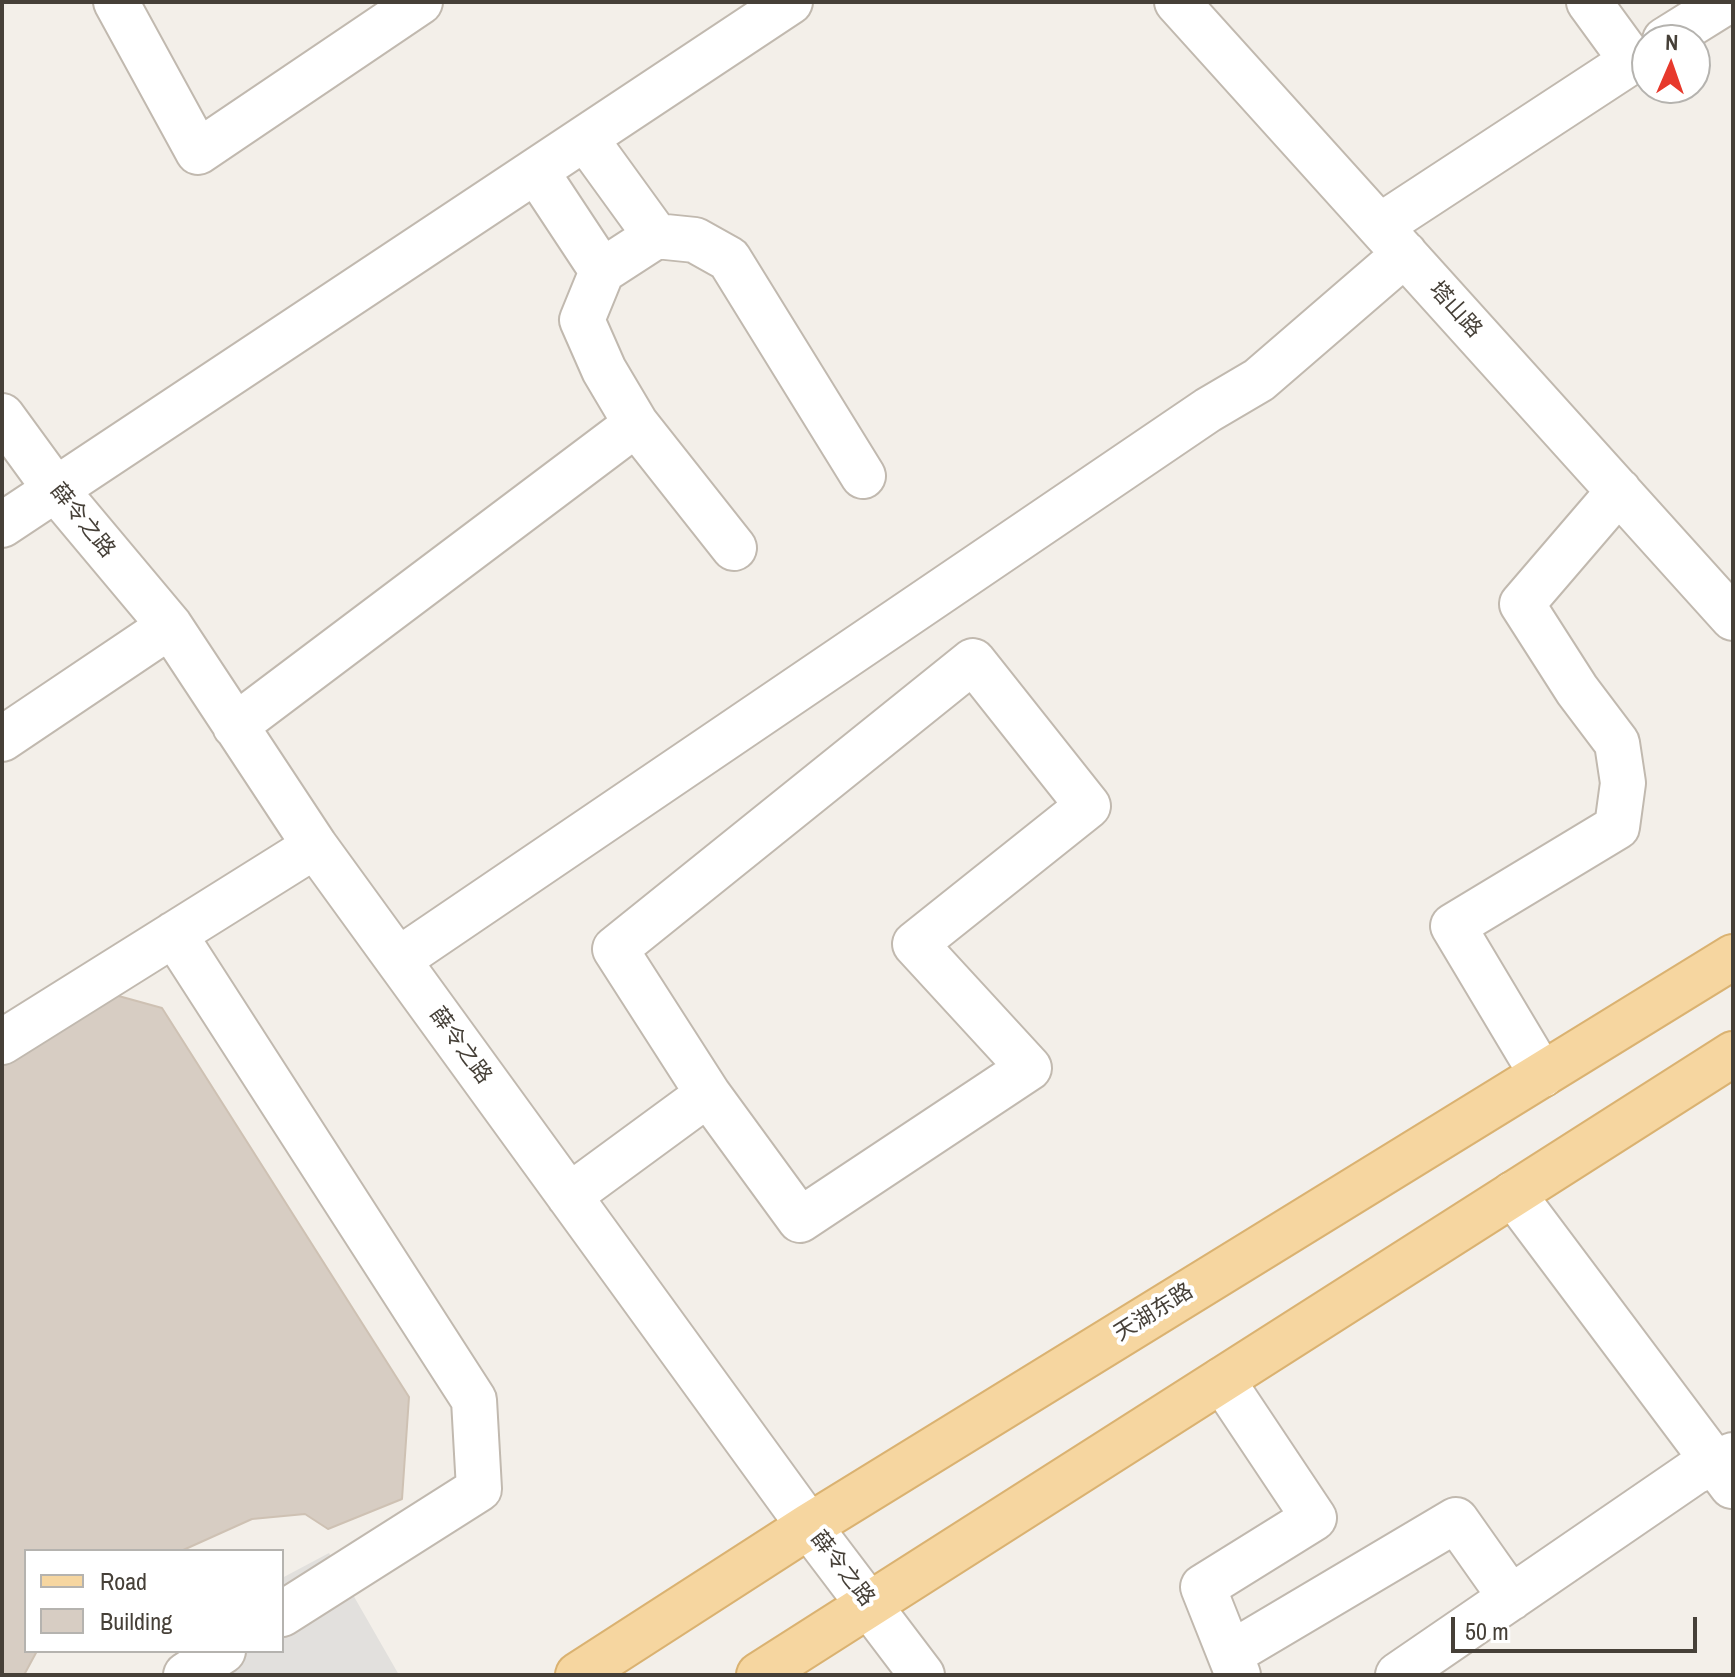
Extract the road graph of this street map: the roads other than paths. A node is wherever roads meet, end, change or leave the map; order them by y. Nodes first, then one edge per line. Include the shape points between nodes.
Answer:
1 (116, 2) edge
2 (420, 2) edge
3 (790, 2) edge
4 (1177, 2) edge
5 (1589, 2) edge
6 (1726, 2) edge
7 (1691, 24) edge
8 (1631, 37) edge
9 (1631, 64) edge
10 (585, 138) junction
11 (536, 171) junction
12 (656, 236) junction
13 (1392, 240) junction
14 (602, 271) junction
15 (2, 416) edge
16 (636, 424) junction
17 (863, 476) dead end
18 (56, 490) junction
19 (1619, 491) junction
20 (2, 525) edge
21 (734, 548) dead end
22 (1733, 618) edge
23 (170, 626) junction
24 (235, 726) junction
25 (2, 739) edge
26 (315, 846) junction
27 (174, 934) junction
28 (1733, 957) edge
29 (398, 960) junction
30 (2, 1042) edge
31 (1733, 1054) edge
32 (1542, 1075) junction
33 (708, 1094) junction
34 (1513, 1194) junction
35 (569, 1196) junction
36 (1222, 1380) junction
37 (1727, 1469) edge
38 (809, 1526) junction
39 (1511, 1598) junction
40 (870, 1604) junction
41 (284, 1613) edge
42 (1234, 1665) edge
43 (578, 1675) edge
44 (759, 1675) edge
45 (922, 1675) edge
46 (1398, 1675) edge

1 - 2 street via 198,152
3 - 10 street
4 - 13 street, 塔山路
5 - 8 street
6 - 7 street
9 - 13 street
10 - 11 street
10 - 12 street
11 - 14 street
11 - 18 street
12 - 14 street
12 - 17 street via 695,240 729,259
13 - 19 street, 塔山路
13 - 29 street via 1259,380
14 - 16 street via 582,320
15 - 18 street, 薛令之路
16 - 21 street
16 - 24 street
18 - 20 street
18 - 23 street, 薛令之路
19 - 22 street, 塔山路
19 - 32 street via 1522,604 1617,743 1623,783 1617,827 1453,926
23 - 24 street, 薛令之路
23 - 25 street
24 - 26 street, 薛令之路
26 - 27 street
26 - 29 street, 薛令之路
27 - 30 street
27 - 41 street via 474,1400 479,1489
28 - 32 main road, 天湖东路
29 - 35 street, 薛令之路
31 - 34 main road
32 - 38 main road, 天湖东路
33 - 33 street via 615,949 973,661 1088,806 915,944 1029,1068 800,1220
33 - 35 street
34 - 36 main road
34 - 37 street
35 - 38 street, 薛令之路
36 - 40 main road
36 - 42 street via 1314,1518 1203,1587
37 - 39 street via 1694,1472
38 - 40 street, 薛令之路
38 - 43 main road, 天湖东路
39 - 42 street via 1456,1520
39 - 46 street
40 - 44 main road
40 - 45 street, 薛令之路

